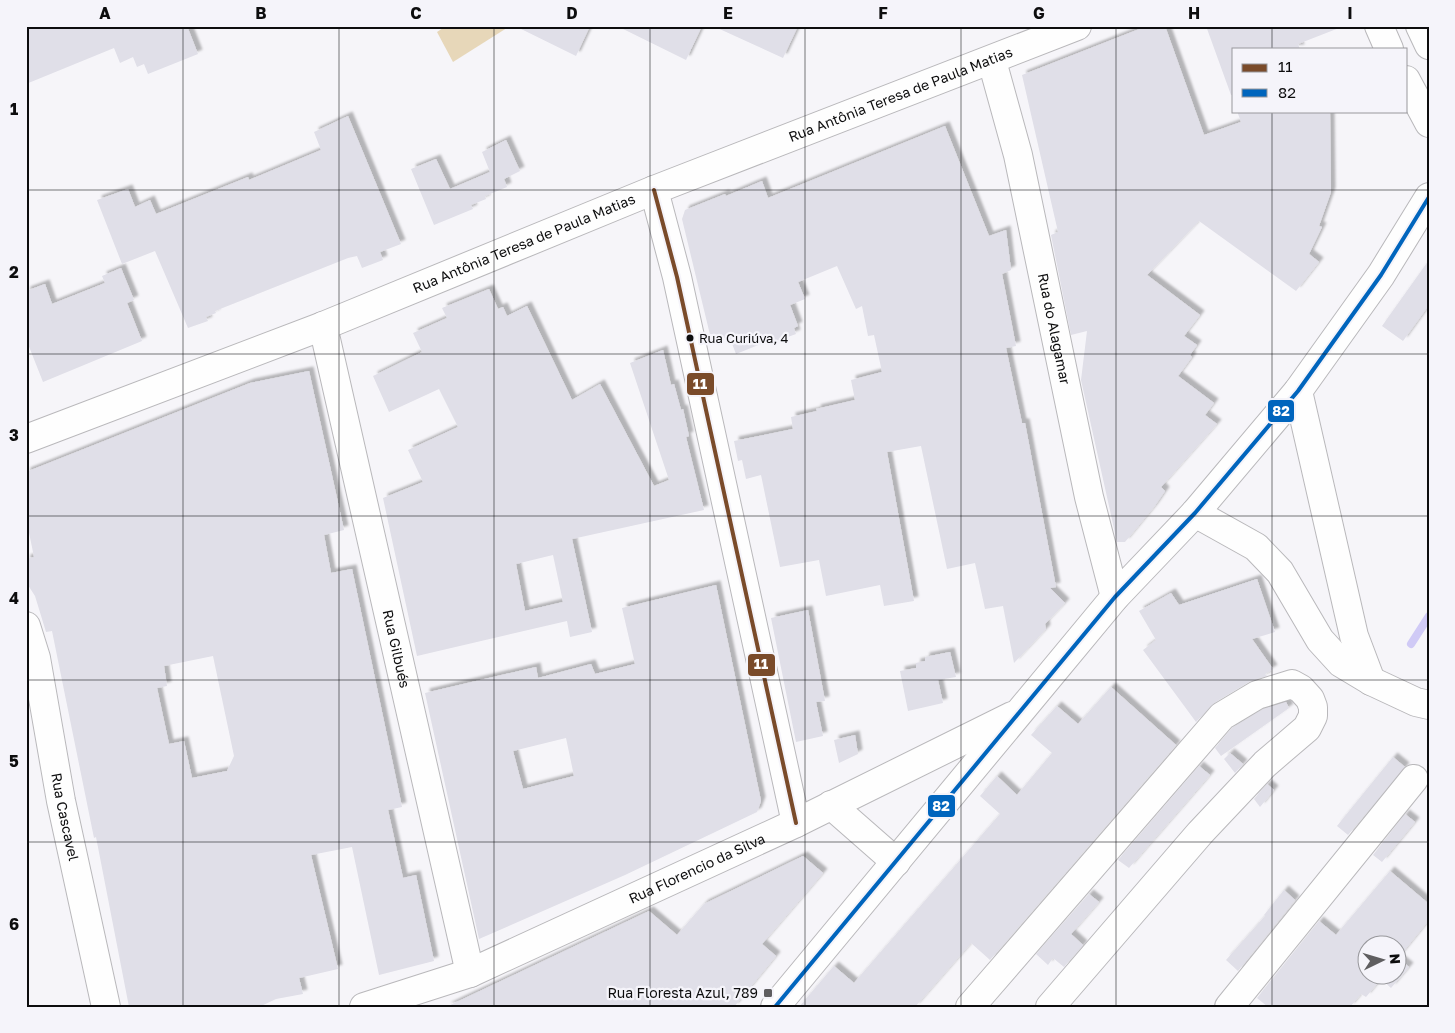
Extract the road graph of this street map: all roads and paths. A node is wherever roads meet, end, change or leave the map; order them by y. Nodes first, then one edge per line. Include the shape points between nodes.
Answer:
1 (1077, 26) edge
2 (1380, 26) edge
3 (1420, 26) edge
4 (1429, 45) edge
5 (1389, 48) edge
6 (992, 61) junction
7 (1408, 84) edge
8 (1429, 122) edge
9 (654, 190) junction
10 (1429, 197) edge
11 (323, 326) junction
12 (1298, 391) junction
13 (26, 439) edge
14 (1195, 512) junction
15 (1115, 598) junction
16 (26, 626) edge
17 (1371, 682) junction
18 (1429, 705) edge
19 (1022, 712) junction
20 (1414, 778) dead end
21 (831, 805) junction
22 (796, 823) junction
23 (896, 862) junction
24 (470, 973) junction
25 (1237, 1004) edge
26 (106, 1007) edge
27 (364, 1007) edge
28 (775, 1007) edge
29 (970, 1007) edge
30 (1050, 1007) edge

1 - 6 street, Rua Antônia Teresa de Paula Matias
2 - 5 street
3 - 4 street
6 - 9 street, Rua Antônia Teresa de Paula Matias
6 - 15 street, Rua do Alagamar via 1018,155 1088,497
7 - 8 street
9 - 11 street, Rua Antônia Teresa de Paula Matias
9 - 22 street via 677,277
10 - 12 street via 1381,275
11 - 13 street, Rua Antônia Teresa de Paula Matias
11 - 24 street, Rua Gilbués
12 - 14 street
12 - 17 street via 1354,636
14 - 15 street
14 - 17 street via 1256,546 1280,572 1320,640 1341,663
15 - 19 street
16 - 26 street, Rua Cascavel via 36,658 61,801
17 - 18 street
19 - 21 street, Rua Florencio da Silva
19 - 23 street
20 - 25 street
21 - 22 street, Rua Florencio da Silva
21 - 23 street
22 - 24 street, Rua Florencio da Silva
23 - 28 street
24 - 27 street, Rua Florencio da Silva
29 - 30 street via 1222,716 1273,688 1292,684 1301,689 1313,707 1307,728 1265,764 1200,833

